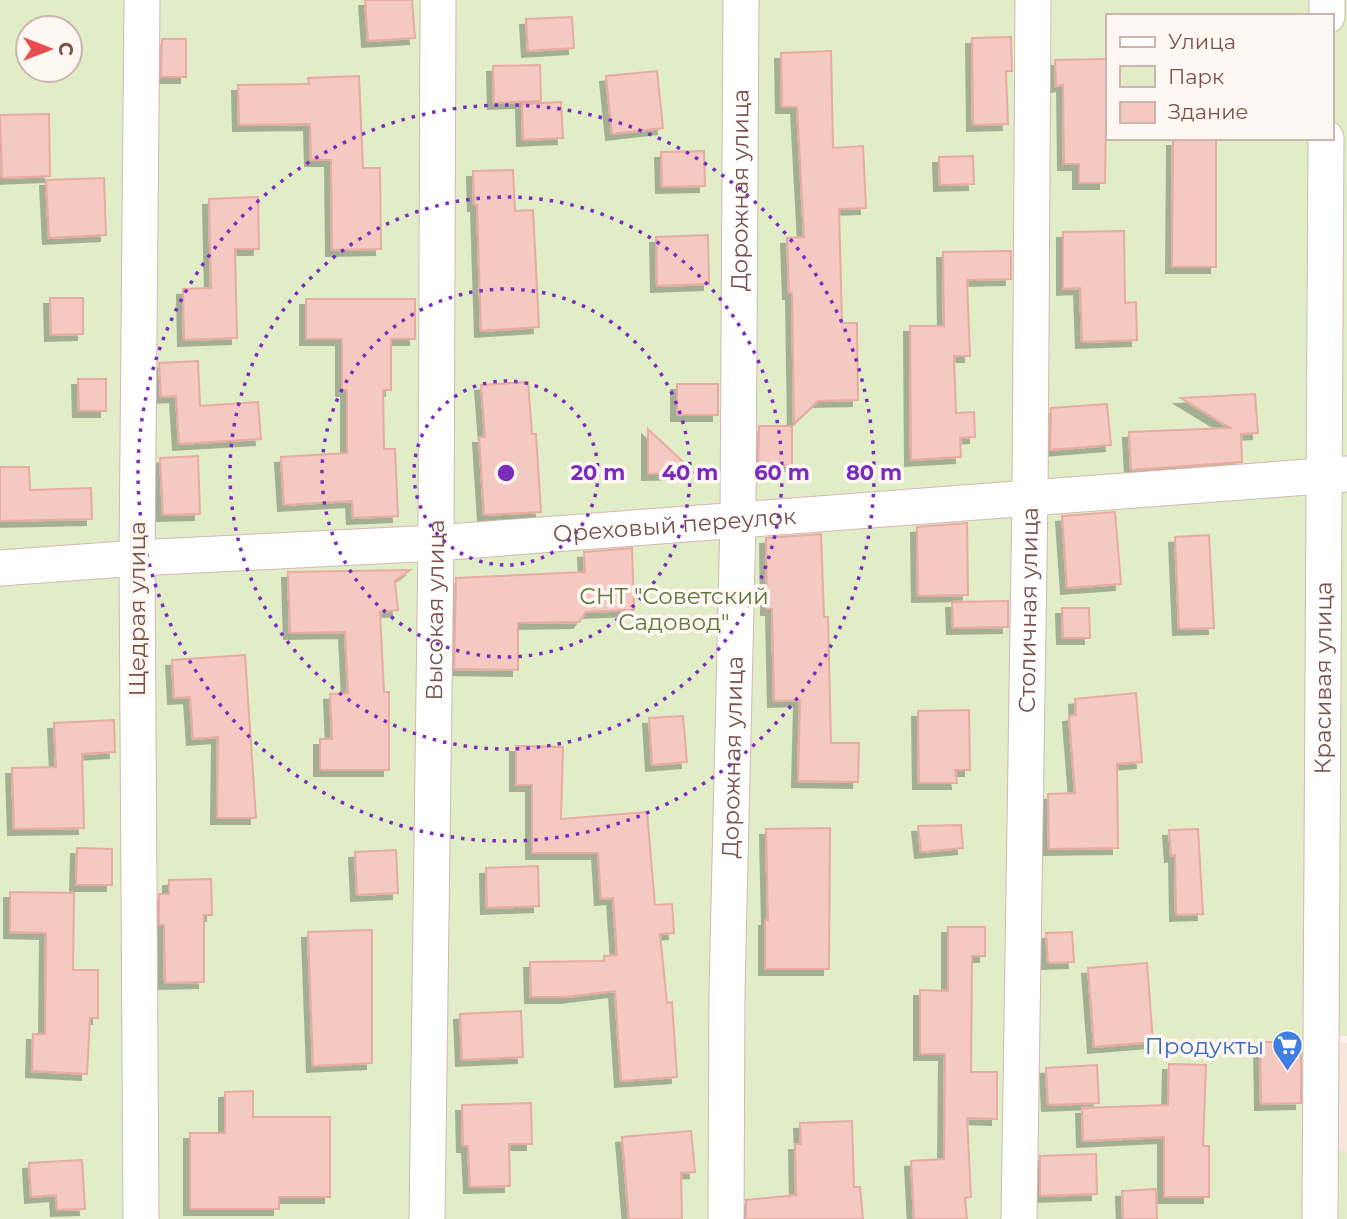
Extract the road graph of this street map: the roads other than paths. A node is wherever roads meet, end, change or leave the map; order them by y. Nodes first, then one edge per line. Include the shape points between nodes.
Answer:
1 (142, 0) edge
2 (438, 0) edge
3 (740, 0) edge
4 (1033, 0) edge
5 (1326, 140) edge
6 (1335, 475) edge
7 (1030, 497) junction
8 (738, 520) junction
9 (436, 543) junction
10 (136, 558) junction
11 (0, 568) edge
12 (141, 1219) edge
13 (427, 1219) edge
14 (726, 1219) edge
15 (1019, 1219) edge
16 (1320, 1219) edge

1 - 10 street, Щедрая улица
2 - 9 street, Высокая улица
3 - 8 street, Дорожная улица
4 - 7 street, Столичная улица
5 - 6 street, Красивая улица
6 - 7 street, Ореховый переулок
6 - 16 street, Красивая улица
7 - 8 street, Ореховый переулок
7 - 15 street, Столичная улица
8 - 9 street, Ореховый переулок
8 - 14 street, Дорожная улица
9 - 10 street, Ореховый переулок
9 - 13 street, Высокая улица
10 - 11 street, Ореховый переулок
10 - 12 street, Щедрая улица

